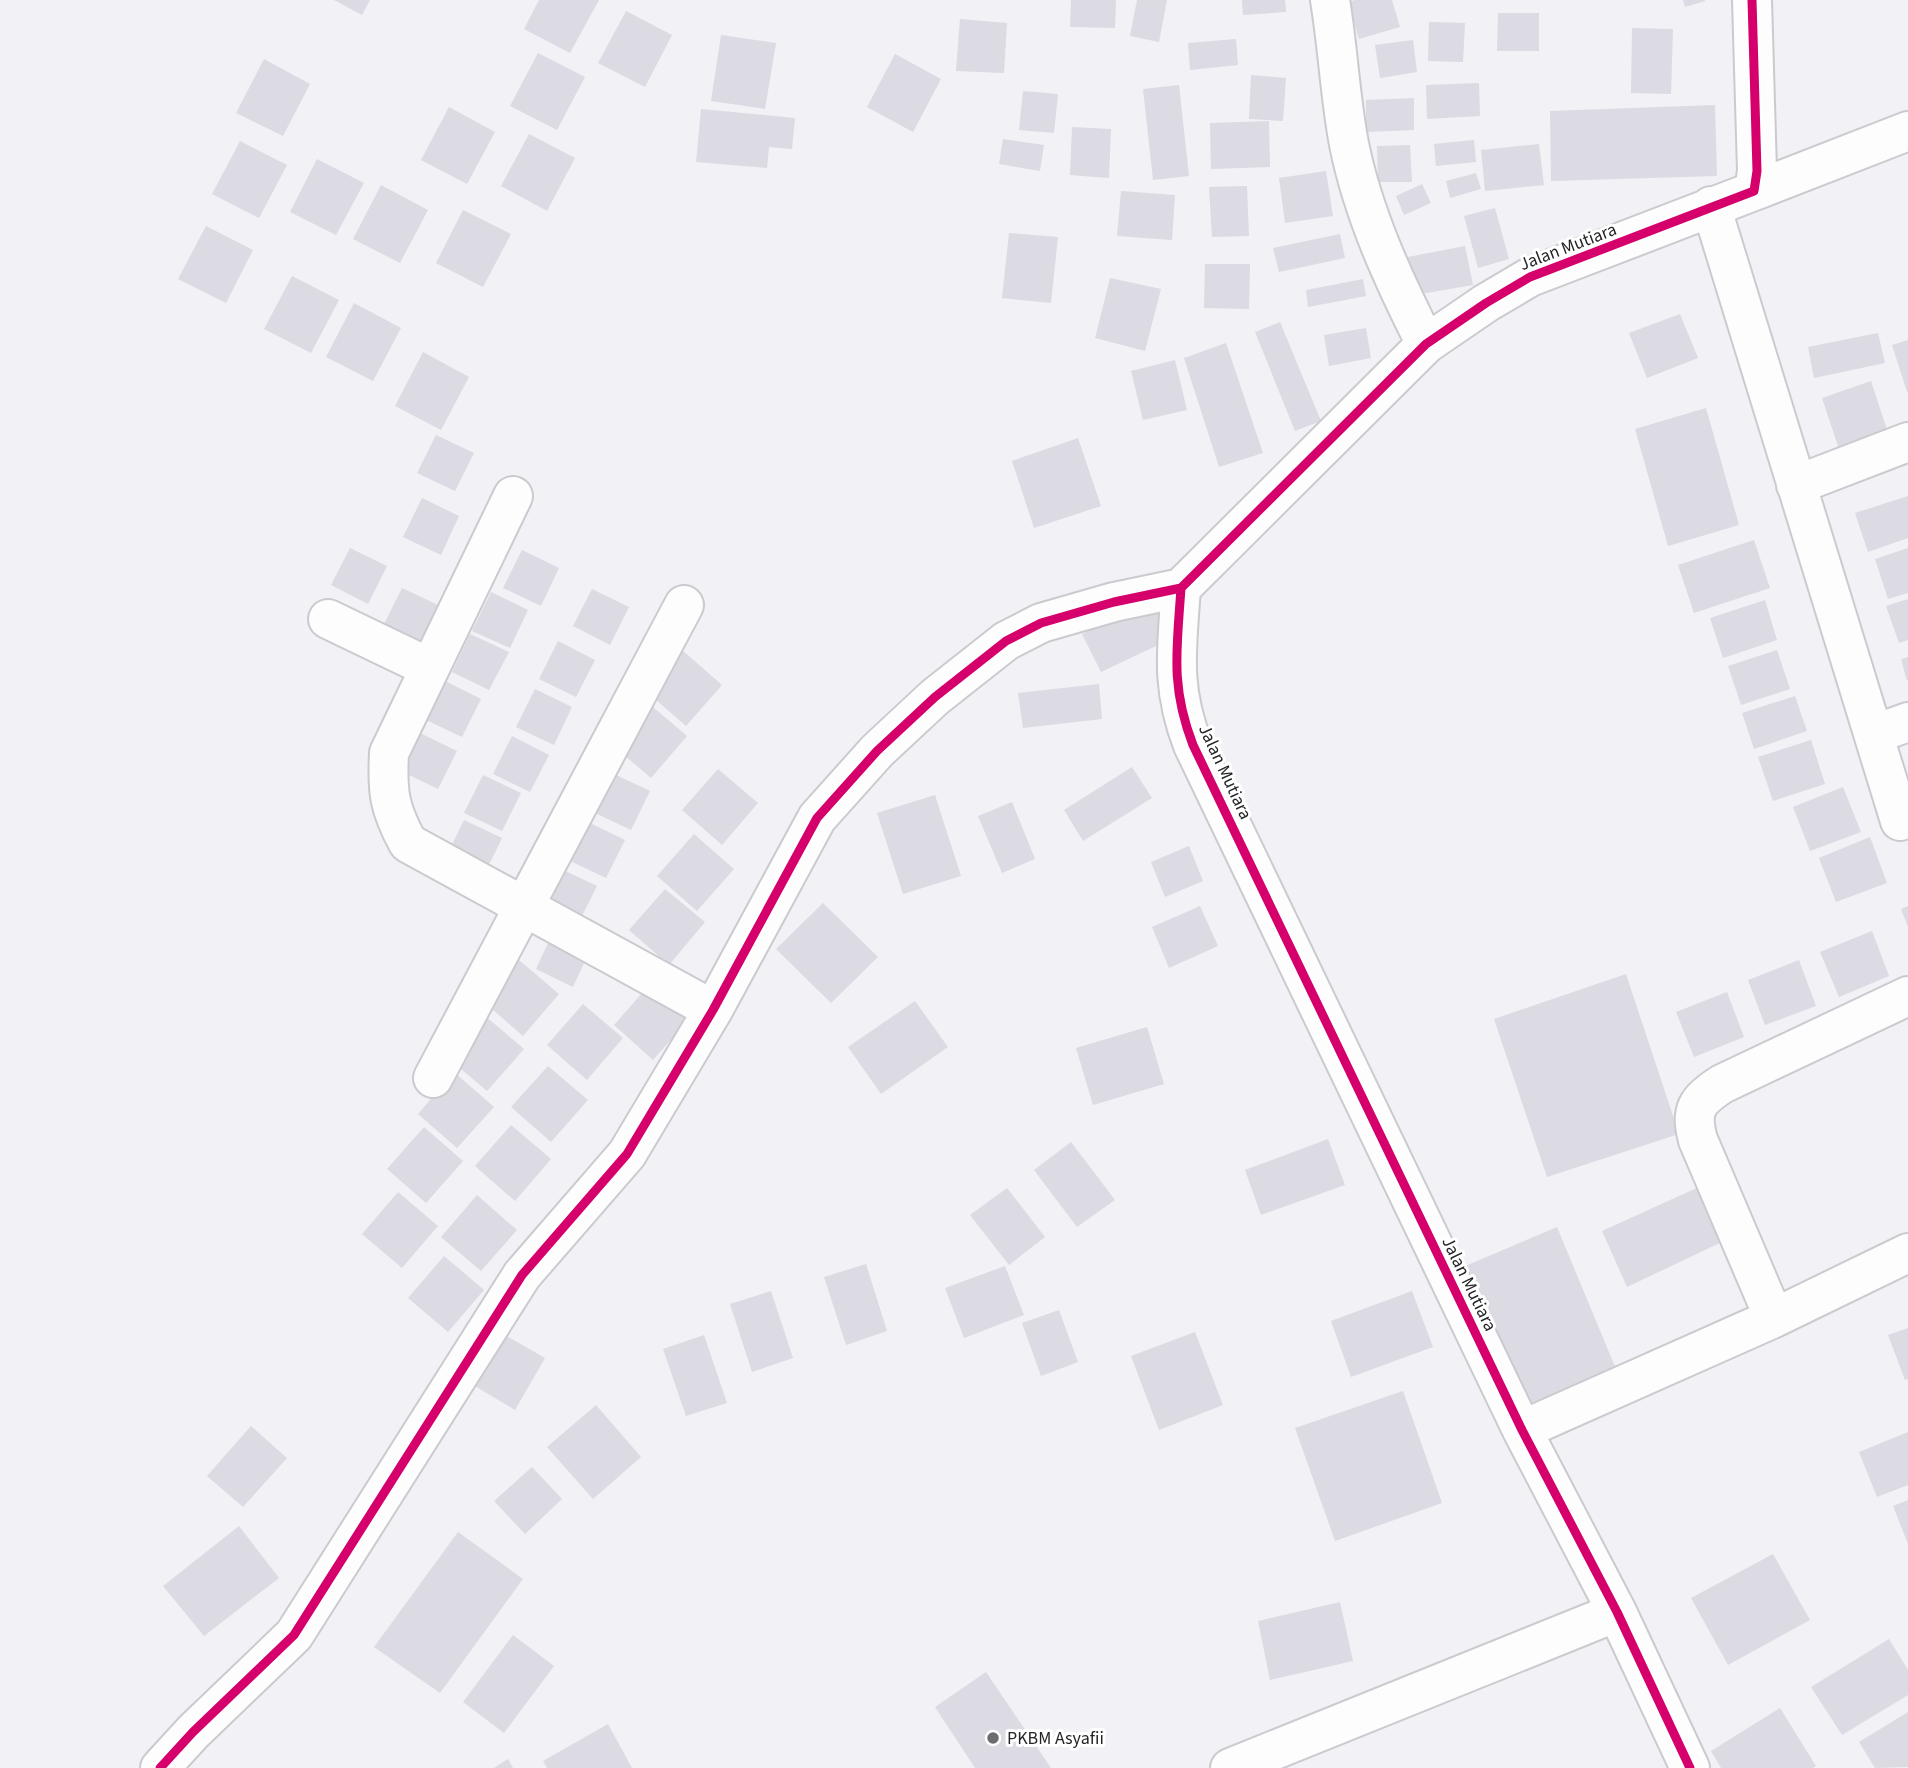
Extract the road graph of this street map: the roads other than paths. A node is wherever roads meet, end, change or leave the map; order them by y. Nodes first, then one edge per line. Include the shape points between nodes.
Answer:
1 (1330, 0) edge
2 (1752, 0) edge
3 (1908, 131) edge
4 (1754, 191) junction
5 (1711, 206) junction
6 (1426, 344) junction
7 (1908, 442) edge
8 (1796, 485) junction
9 (513, 496) dead end
10 (1181, 588) junction
11 (684, 605) dead end
12 (328, 619) dead end
13 (430, 668) junction
14 (1891, 728) edge
15 (1900, 821) dead end
16 (525, 905) junction
17 (1908, 996) edge
18 (713, 1010) junction
19 (433, 1078) dead end
20 (1908, 1253) edge
21 (1774, 1318) junction
22 (1522, 1430) junction
23 (1617, 1612) junction
24 (160, 1768) edge
25 (1230, 1768) edge
26 (1690, 1768) edge

1 - 6 street via 1349,144 1396,286
2 - 4 street
3 - 4 street, Jalan Mutiara
4 - 5 street, Jalan Mutiara
5 - 6 street, Jalan Mutiara via 1530,277
5 - 8 street
6 - 10 street, Jalan Mutiara
7 - 8 street
8 - 14 street
9 - 13 street
10 - 18 street via 1041,623 1006,641 906,724 817,818
10 - 22 street, Jalan Mutiara via 1177,688 1193,745
11 - 16 street
12 - 13 street
13 - 16 street via 389,752 394,819 408,843
14 - 15 street
16 - 18 street
16 - 19 street
17 - 21 street via 1722,1084 1704,1095 1695,1109 1698,1140
18 - 24 street via 627,1154 522,1275 294,1635
20 - 21 street
21 - 22 street
22 - 23 street, Jalan Mutiara
23 - 25 street
23 - 26 street, Jalan Mutiara

